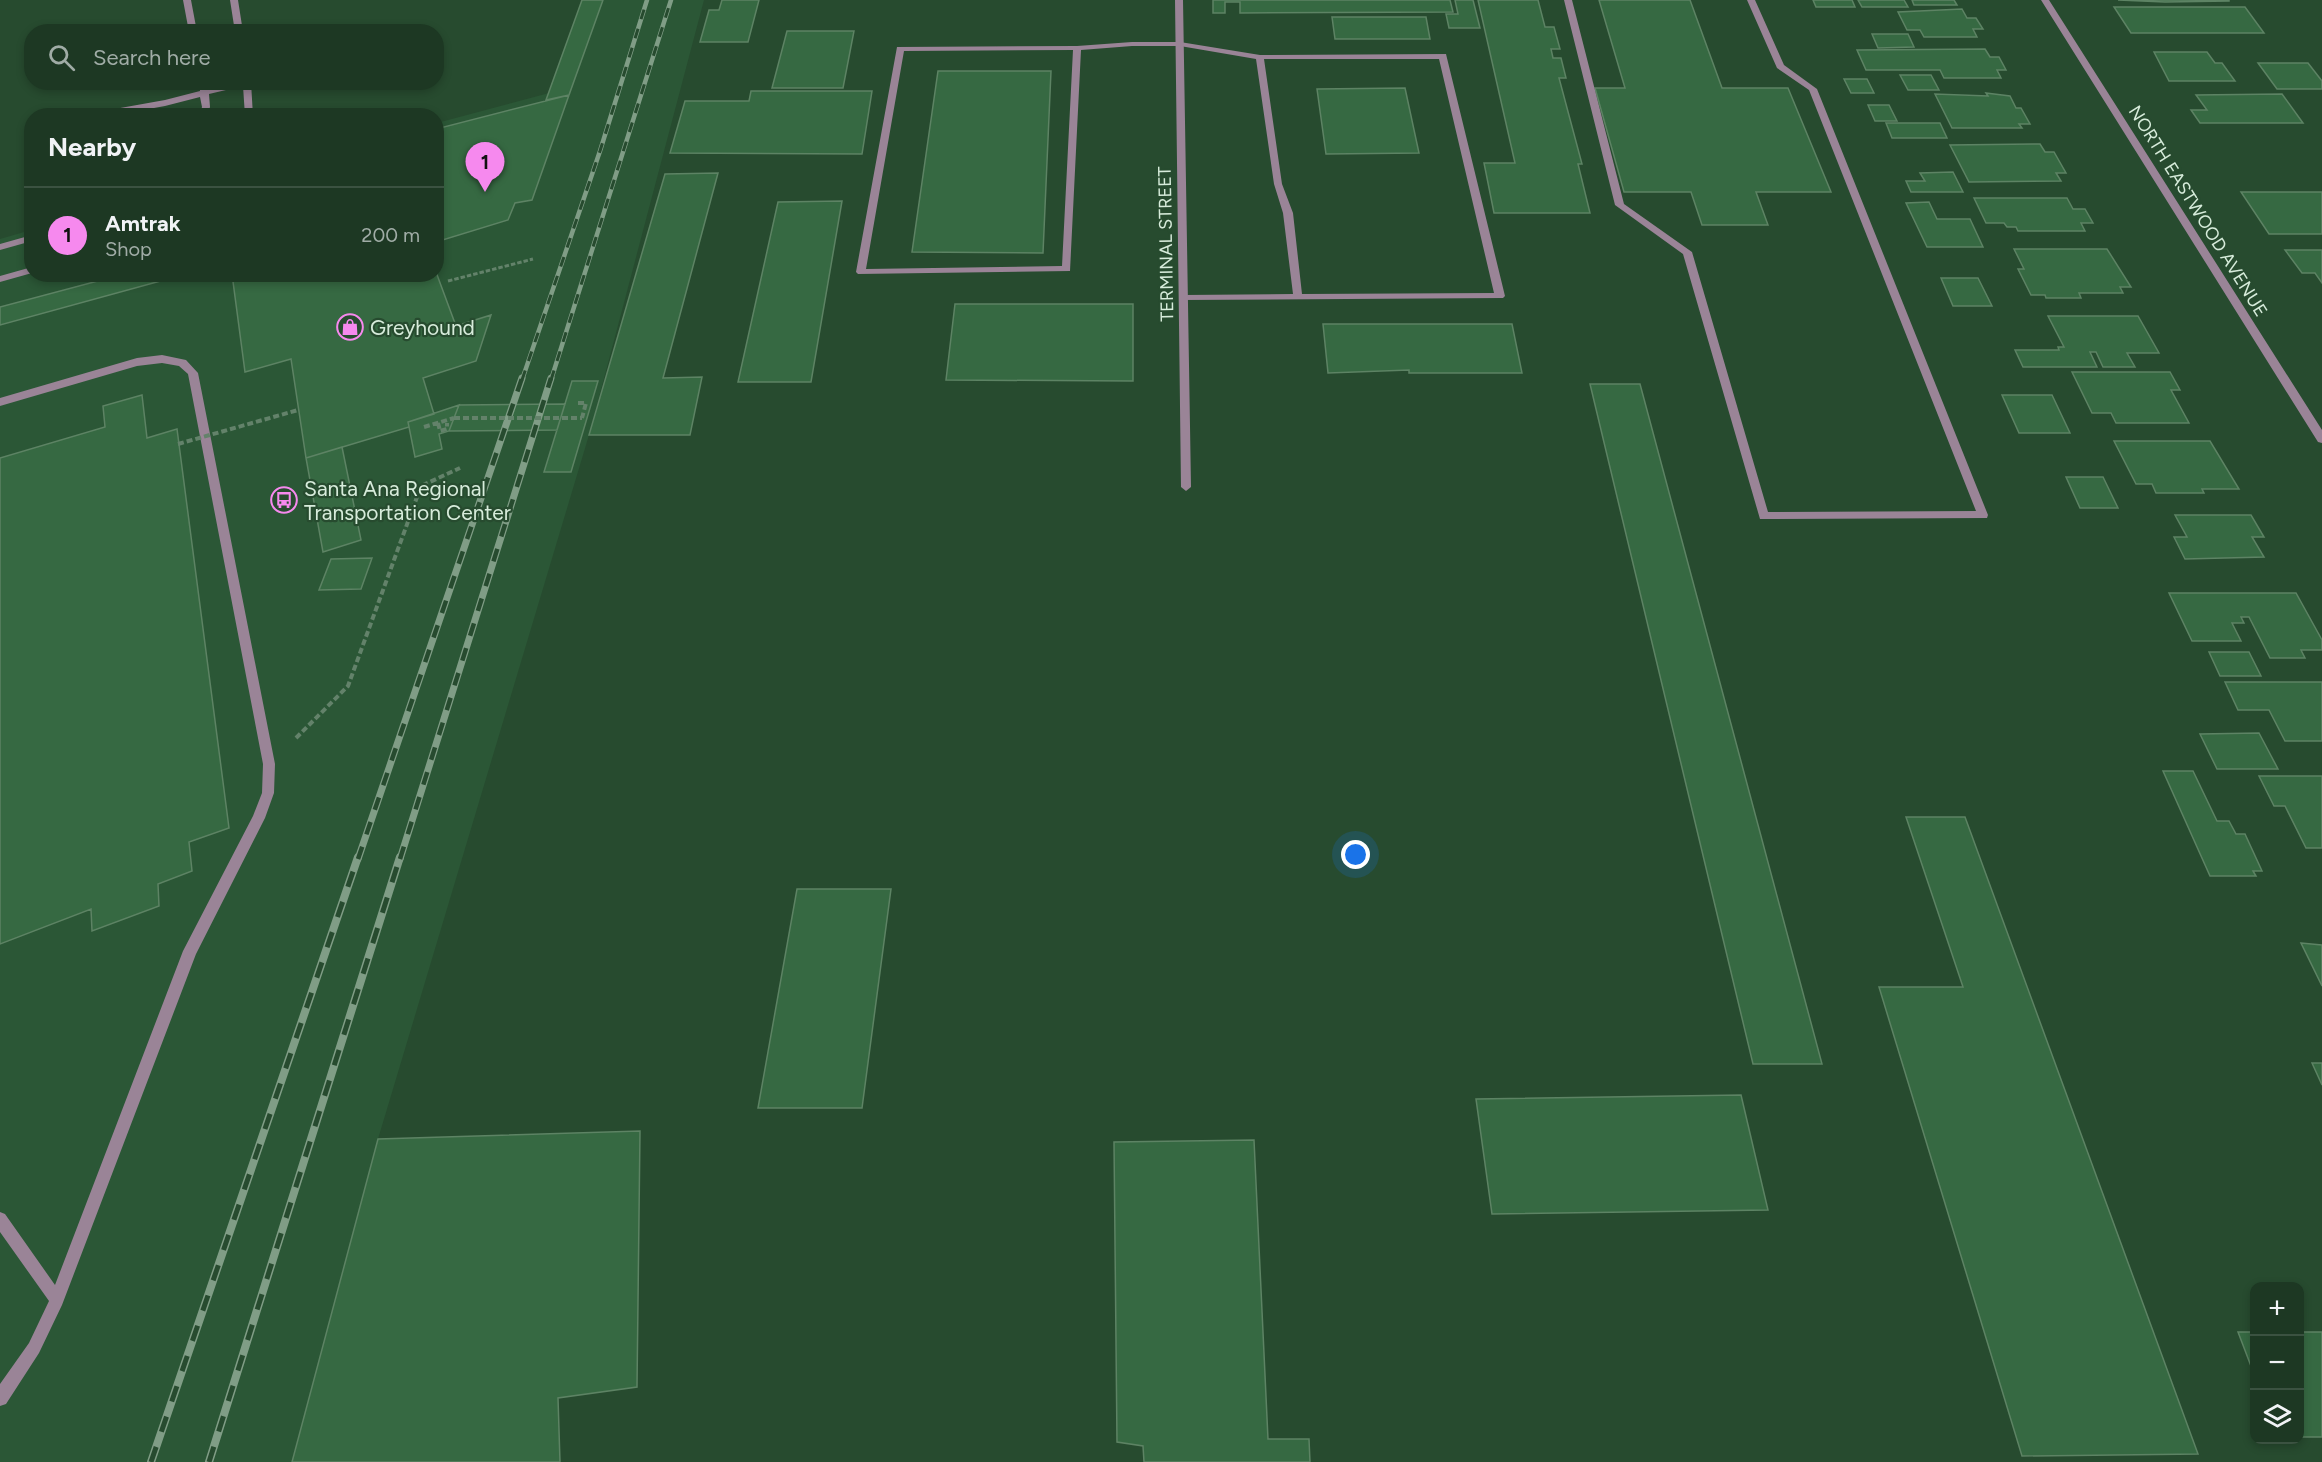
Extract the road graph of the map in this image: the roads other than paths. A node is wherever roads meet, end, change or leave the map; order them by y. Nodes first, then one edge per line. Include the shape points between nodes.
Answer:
1 (187, 0) edge
2 (234, 0) edge
3 (1179, 0) edge
4 (1568, 0) edge
5 (1751, 0) edge
6 (2045, 0) edge
7 (192, 24) edge
8 (238, 24) edge
9 (1180, 44) junction
10 (1077, 48) junction
11 (1260, 57) junction
12 (203, 90) edge
13 (216, 90) edge
14 (247, 90) edge
15 (204, 93) junction
16 (133, 108) edge
17 (203, 108) edge
18 (249, 108) edge
19 (24, 240) edge
20 (0, 247) edge
21 (24, 272) edge
22 (0, 279) edge
23 (1298, 297) junction
24 (1184, 298) junction
25 (0, 402) edge
26 (2322, 439) edge
27 (1186, 487) dead end
28 (0, 1219) edge
29 (57, 1300) junction
30 (0, 1398) edge

1 - 7 street
2 - 8 street
3 - 9 street, TERMINAL STREET
4 - 5 street via 1620,205 1687,252 1764,516 1983,515 1813,89 1780,66
6 - 26 street, NORTH EASTWOOD AVENUE
9 - 10 street
9 - 11 street
9 - 24 street, TERMINAL STREET
10 - 10 street via 1067,269 861,272 900,49
11 - 23 street via 1278,184 1288,213
11 - 23 street via 1443,56 1500,296
12 - 15 street
13 - 15 street
14 - 18 street
15 - 16 street
15 - 17 street
19 - 20 street
21 - 22 street
23 - 24 street
24 - 27 street, TERMINAL STREET
25 - 29 street via 137,362 162,359 182,363 193,373 269,765 268,793 259,818 190,951
28 - 29 street
29 - 30 street via 34,1348

